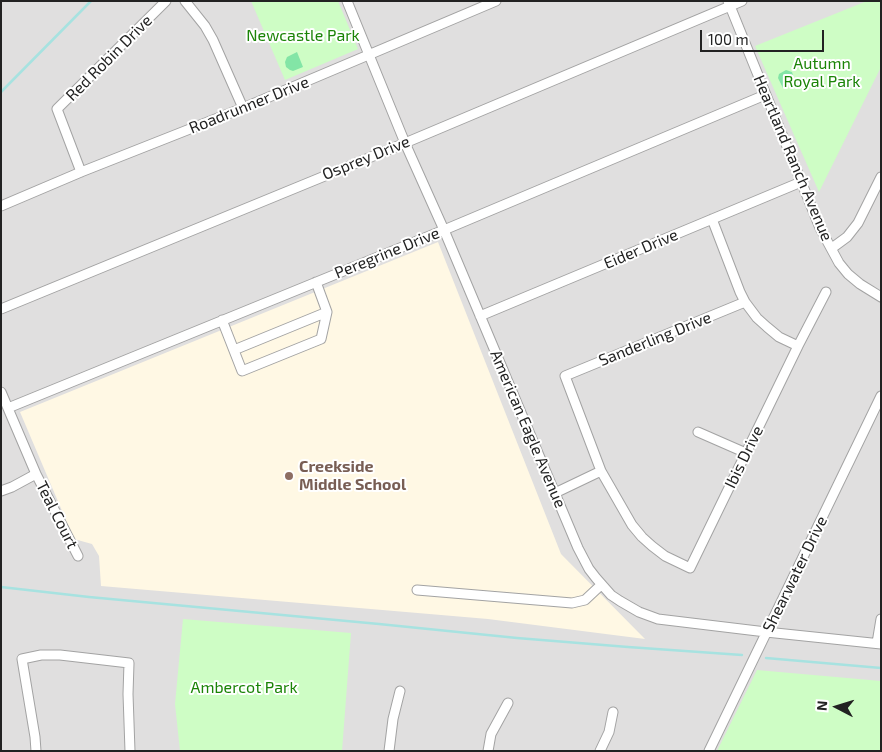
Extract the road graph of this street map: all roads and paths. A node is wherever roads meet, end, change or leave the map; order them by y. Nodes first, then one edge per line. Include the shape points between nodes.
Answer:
1 (166, 1) edge
2 (185, 1) edge
3 (347, 1) edge
4 (496, 1) edge
5 (742, 1) edge
6 (729, 4) edge
7 (369, 54) junction
8 (765, 95) junction
9 (243, 108) junction
10 (404, 142) junction
11 (81, 172) junction
12 (881, 177) edge
13 (801, 182) junction
14 (1, 206) edge
15 (712, 219) junction
16 (444, 230) junction
17 (832, 248) junction
18 (316, 282) junction
19 (826, 292) dead end
20 (881, 297) edge
21 (745, 302) junction
22 (1, 309) edge
23 (327, 312) junction
24 (480, 316) junction
25 (222, 320) junction
26 (798, 346) junction
27 (234, 350) junction
28 (1, 392) edge
29 (881, 396) edge
30 (8, 408) junction
31 (698, 432) dead end
32 (746, 453) junction
33 (601, 471) junction
34 (36, 474) junction
35 (1, 491) edge
36 (555, 493) junction
37 (78, 556) dead end
38 (601, 585) junction
39 (417, 590) dead end
40 (881, 619) edge
41 (766, 632) junction
42 (879, 644) edge
43 (400, 691) dead end
44 (508, 703) dead end
45 (613, 712) dead end
46 (36, 751) edge
47 (130, 751) edge
48 (389, 751) edge
49 (488, 751) edge
50 (600, 751) edge
51 (709, 751) edge

1 - 11 street, Red Robin Drive via 57,109
2 - 9 street via 214,40
3 - 7 street, American Eagle Avenue
4 - 7 street, Roadrunner Drive
5 - 6 street, Osprey Drive
6 - 8 street, Heartland Ranch Avenue
6 - 10 street, Osprey Drive
7 - 9 street, Roadrunner Drive
7 - 10 street, American Eagle Avenue
8 - 13 street, Heartland Ranch Avenue
8 - 16 street, Peregrine Drive
9 - 11 street, Roadrunner Drive
10 - 16 street, American Eagle Avenue
10 - 22 street, Osprey Drive
11 - 14 street, Roadrunner Drive
12 - 17 street via 858,223
13 - 15 street, Eider Drive
13 - 17 street, Heartland Ranch Avenue
15 - 21 street
15 - 24 street, Eider Drive
16 - 18 street, Peregrine Drive
16 - 24 street, American Eagle Avenue
17 - 20 street, Heartland Ranch Avenue via 848,274
18 - 23 street
18 - 25 street, Peregrine Drive
19 - 26 street, Ibis Drive
21 - 26 street via 767,327
21 - 33 street, Sanderling Drive via 565,376
23 - 27 street
23 - 27 street via 321,339 242,371
24 - 36 street, American Eagle Avenue
25 - 27 street
25 - 30 street, Peregrine Drive
26 - 32 street, Ibis Drive
28 - 30 street, Teal Court
29 - 41 street, Shearwater Drive
30 - 34 street, Teal Court
31 - 32 street
32 - 33 street, Ibis Drive via 690,568 665,556 642,537
33 - 36 street
34 - 35 street
34 - 37 street, Teal Court
36 - 38 street, American Eagle Avenue via 583,558
38 - 39 street via 584,600 572,603
38 - 41 street, American Eagle Avenue via 630,607 658,618
40 - 42 street
41 - 42 street, American Eagle Avenue
41 - 51 street, Shearwater Drive
43 - 48 street
44 - 49 street via 491,734
45 - 50 street via 609,732
46 - 47 street via 22,659 41,655 129,663

